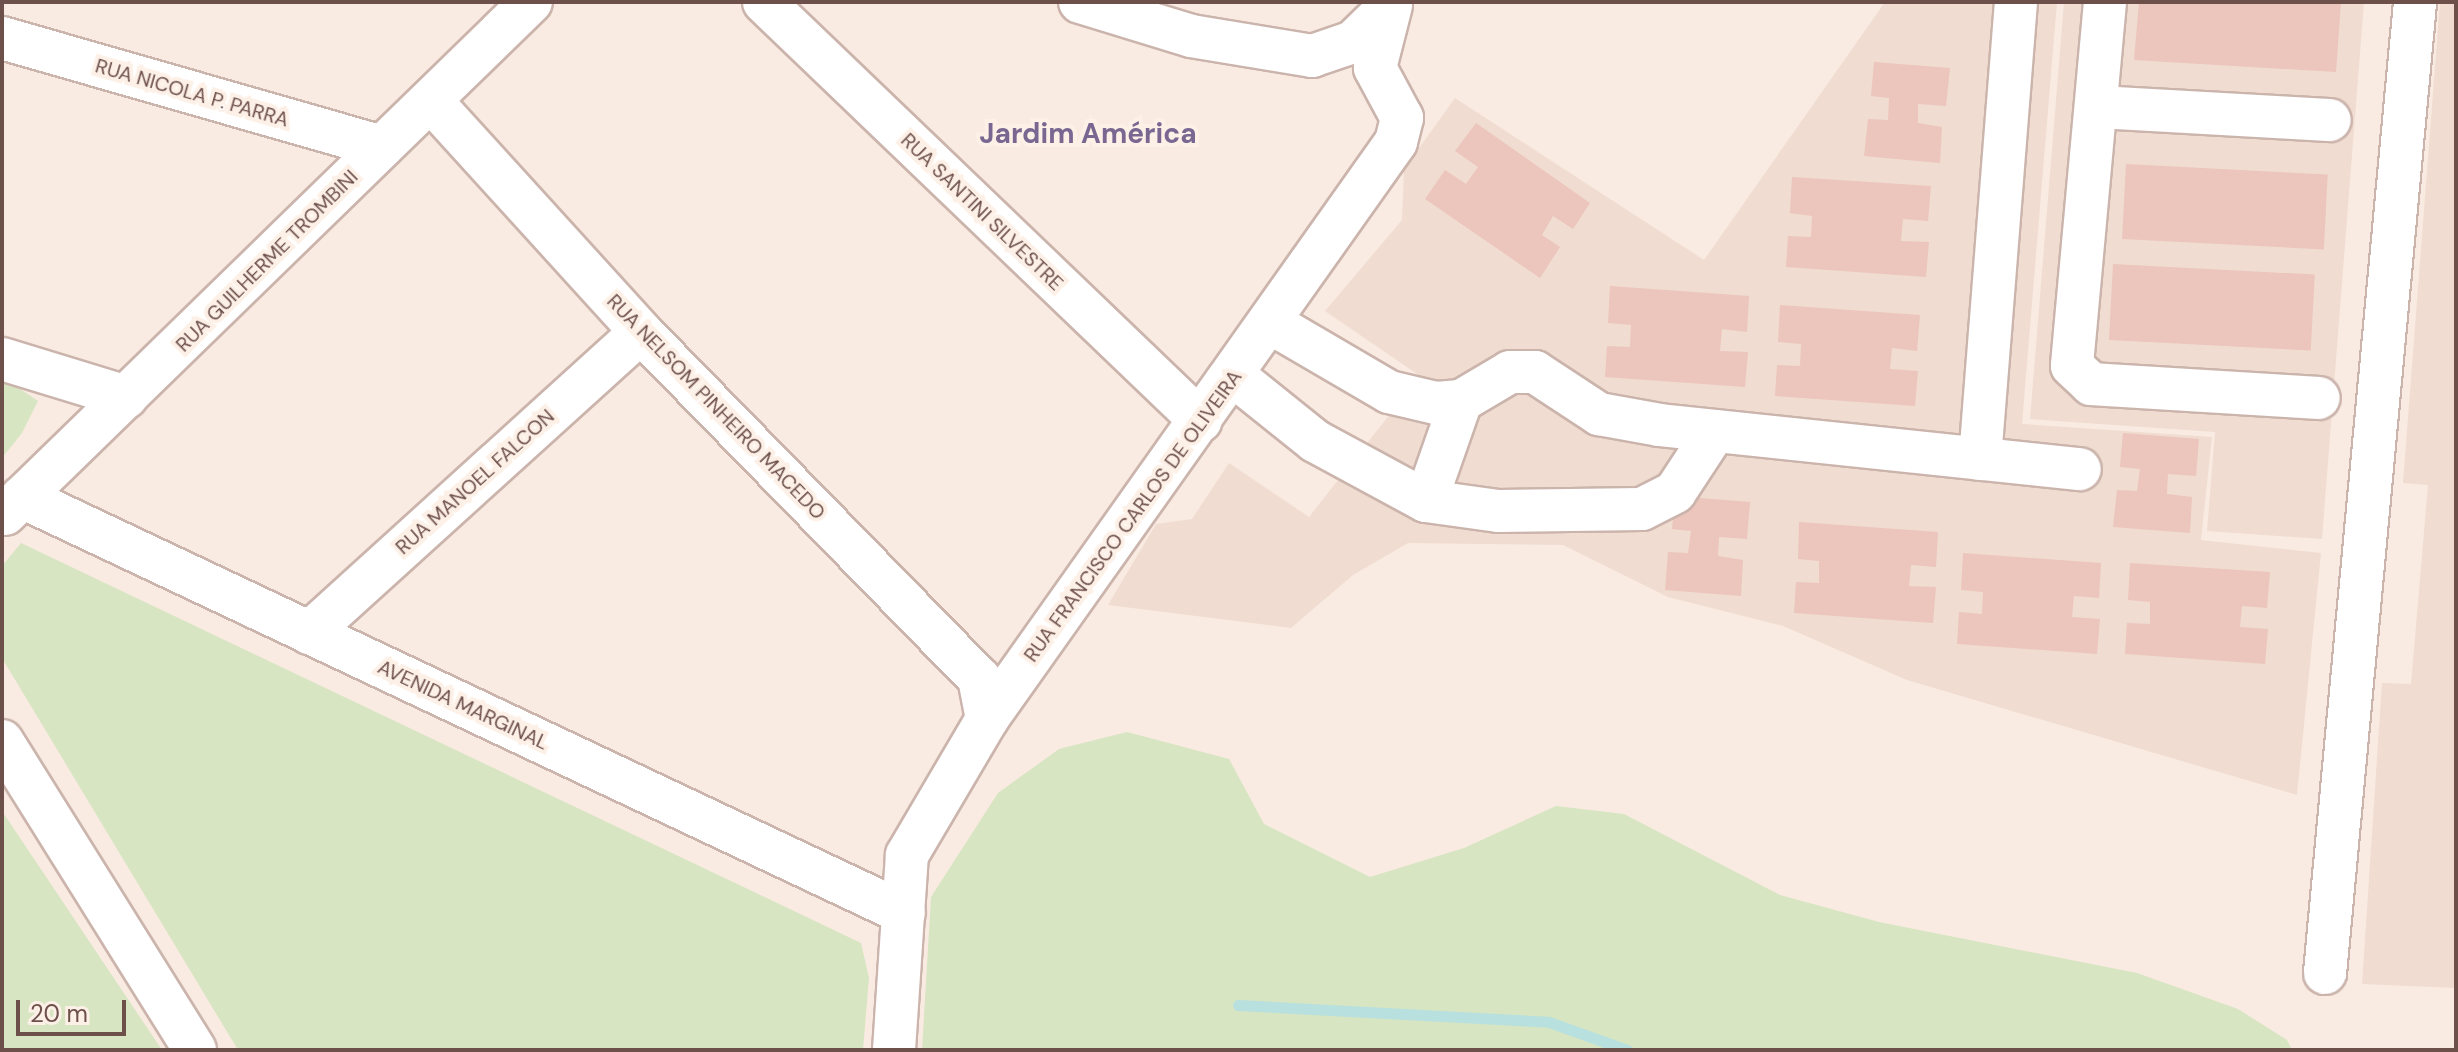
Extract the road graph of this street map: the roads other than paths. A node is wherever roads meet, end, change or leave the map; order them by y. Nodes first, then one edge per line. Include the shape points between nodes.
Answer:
1 (531, 2) edge
2 (764, 2) edge
3 (1080, 2) edge
4 (2016, 2) edge
5 (2105, 2) edge
6 (2415, 2) edge
7 (1392, 4) edge
8 (2, 38) edge
9 (431, 101) junction
10 (2097, 107) junction
11 (2330, 120) dead end
12 (382, 147) junction
13 (1271, 323) junction
14 (641, 332) junction
15 (2, 359) edge
16 (1234, 376) junction
17 (126, 397) junction
18 (2319, 398) dead end
19 (1461, 401) junction
20 (1201, 421) junction
21 (1715, 431) junction
22 (1980, 459) junction
23 (2080, 469) dead end
24 (1426, 501) junction
25 (12, 507) edge
26 (309, 633) junction
27 (987, 719) junction
28 (2, 741) edge
29 (904, 913) junction
30 (2325, 973) dead end
31 (195, 1050) edge
32 (894, 1050) edge

1 - 9 street, RUA GUILHERME TROMBINI
2 - 20 street, RUA SANTINI SILVESTRE
3 - 7 street via 1191,36 1312,56 1353,42
4 - 22 street
5 - 10 street
6 - 30 street
7 - 13 street, RUA FRANCISCO CARLOS DE OLIVEIRA via 1375,68 1402,118 1400,131
8 - 12 street, RUA NICOLA P. PARRA
9 - 12 street, RUA GUILHERME TROMBINI
9 - 14 street, RUA NELSOM PINHEIRO MACEDO
10 - 11 street
10 - 18 street via 2072,366 2091,384
12 - 17 street, RUA GUILHERME TROMBINI
13 - 16 street, RUA FRANCISCO CARLOS DE OLIVEIRA
13 - 19 street via 1389,392 1436,403
14 - 26 street, RUA MANOEL FALCON
14 - 27 street, RUA NELSOM PINHEIRO MACEDO via 979,678
15 - 17 street
16 - 20 street, RUA FRANCISCO CARLOS DE OLIVEIRA
16 - 24 street via 1315,441
17 - 25 street, RUA GUILHERME TROMBINI
19 - 21 street via 1510,372 1535,372 1599,414
19 - 24 street
20 - 27 street, RUA FRANCISCO CARLOS DE OLIVEIRA
21 - 22 street
21 - 24 street via 1675,492 1642,509 1498,511
22 - 23 street
25 - 26 street, AVENIDA MARGINAL
26 - 29 street, AVENIDA MARGINAL
27 - 29 street, RUA FRANCISCO CARLOS DE OLIVEIRA via 907,855
28 - 31 street
29 - 32 street, RUA FRANCISCO CARLOS DE OLIVEIRA

